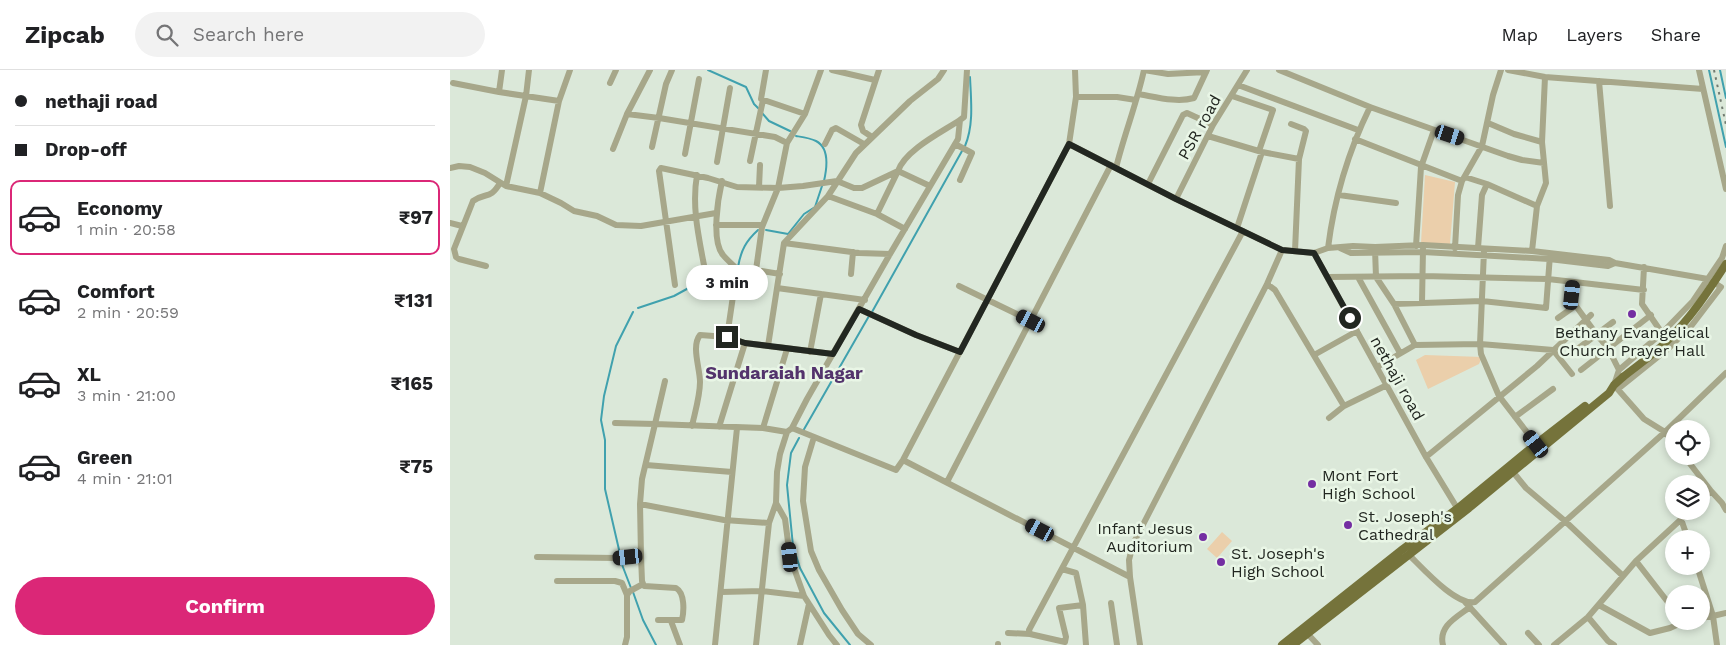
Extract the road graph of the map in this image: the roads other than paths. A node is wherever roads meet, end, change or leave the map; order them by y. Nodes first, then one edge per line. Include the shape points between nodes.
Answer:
1 (502, 70) edge
2 (529, 70) edge
3 (570, 70) edge
4 (616, 70) edge
5 (650, 70) edge
6 (672, 70) edge
7 (766, 70) edge
8 (821, 70) edge
9 (832, 70) edge
10 (879, 70) edge
11 (944, 70) edge
12 (967, 70) edge
13 (1075, 70) edge
14 (1144, 70) edge
15 (1247, 70) edge
16 (1279, 70) edge
17 (1500, 70) edge
18 (1508, 70) edge
19 (1699, 70) edge
20 (1206, 71) edge
21 (1545, 77) junction
22 (699, 79) dead end
23 (875, 80) junction
24 (1599, 81) junction
25 (453, 83) dead end
26 (610, 83) dead end
27 (1238, 85) junction
28 (730, 88) dead end
29 (1703, 89) junction
30 (499, 92) junction
31 (526, 96) junction
32 (1232, 96) junction
33 (1076, 97) junction
34 (1137, 97) junction
35 (763, 100) junction
36 (560, 101) junction
37 (1370, 107) junction
38 (627, 114) junction
39 (806, 114) junction
40 (659, 118) junction
41 (960, 120) junction
42 (690, 123) junction
43 (1488, 123) junction
44 (1292, 124) dead end
45 (1213, 125) junction
46 (723, 129) junction
47 (1358, 130) junction
48 (1434, 130) junction
49 (756, 134) junction
50 (1208, 136) junction
51 (872, 138) junction
52 (1355, 139) junction
53 (1542, 142) junction
54 (787, 143) junction
55 (825, 144) dead end
56 (864, 144) junction
57 (1069, 144) junction
58 (1482, 146) junction
59 (652, 147) dead end
60 (961, 147) junction
61 (613, 149) dead end
62 (1261, 152) junction
63 (685, 154) dead end
64 (1299, 160) junction
65 (750, 161) dead end
66 (717, 162) dead end
67 (1544, 163) junction
68 (760, 165) dead end
69 (1114, 166) junction
70 (1421, 166) junction
71 (450, 168) edge
72 (898, 171) junction
73 (696, 175) junction
74 (1464, 179) junction
75 (960, 180) dead end
76 (722, 181) junction
77 (834, 181) junction
78 (503, 184) junction
79 (1148, 184) junction
80 (1486, 184) junction
81 (930, 186) junction
82 (759, 187) junction
83 (778, 188) junction
84 (1726, 189) edge
85 (540, 193) junction
86 (1339, 195) junction
87 (828, 196) junction
88 (1176, 199) junction
89 (1396, 203) dead end
90 (1537, 206) junction
91 (1610, 206) dead end
92 (716, 213) junction
93 (878, 214) junction
94 (696, 216) junction
95 (450, 222) edge
96 (667, 222) junction
97 (716, 224) junction
98 (762, 225) junction
99 (462, 226) junction
100 (905, 229) junction
101 (1240, 230) junction
102 (784, 243) junction
103 (1726, 246) edge
104 (1328, 248) junction
105 (1421, 248) junction
106 (1455, 248) junction
107 (1282, 250) junction
108 (1375, 250) junction
109 (1295, 251) junction
110 (1482, 251) junction
111 (1532, 251) junction
112 (853, 252) junction
113 (1314, 253) junction
114 (890, 254) junction
115 (1550, 256) junction
116 (1726, 264) edge
117 (486, 266) dead end
118 (1644, 267) junction
119 (737, 269) junction
120 (756, 270) junction
121 (780, 274) junction
122 (851, 274) dead end
123 (706, 276) dead end
124 (1423, 276) junction
125 (1328, 277) junction
126 (1358, 277) junction
127 (1376, 277) junction
128 (1483, 277) junction
129 (1548, 279) junction
130 (1708, 279) junction
131 (1573, 282) junction
132 (1267, 284) junction
133 (675, 285) dead end
134 (959, 286) dead end
135 (778, 288) junction
136 (1644, 290) junction
137 (821, 294) junction
138 (988, 299) junction
139 (865, 300) junction
140 (1482, 301) junction
141 (1422, 303) junction
142 (1394, 304) junction
143 (1575, 306) junction
144 (859, 309) junction
145 (1591, 315) dead end
146 (1651, 315) junction
147 (1558, 318) dead end
148 (1585, 320) junction
149 (1031, 321) junction
150 (1613, 322) dead end
151 (1357, 331) junction
152 (1662, 333) junction
153 (1597, 335) junction
154 (727, 337) junction
155 (745, 343) junction
156 (1480, 344) junction
157 (1415, 345) junction
158 (768, 346) junction
159 (1608, 348) junction
160 (787, 349) junction
161 (1553, 350) junction
162 (810, 352) junction
163 (960, 352) junction
164 (1400, 353) junction
165 (833, 354) junction
166 (1571, 354) dead end
167 (1314, 355) junction
168 (1377, 367) junction
169 (1581, 370) dead end
170 (1621, 373) junction
171 (1726, 373) edge
172 (1572, 374) dead end
173 (665, 381) dead end
174 (1387, 385) junction
175 (1614, 387) junction
176 (1553, 389) dead end
177 (1499, 396) junction
178 (1344, 406) junction
179 (1515, 417) junction
180 (1328, 418) dead end
181 (1677, 420) edge
182 (615, 423) dead end
183 (656, 424) junction
184 (692, 426) junction
185 (720, 427) junction
186 (737, 428) junction
187 (763, 428) junction
188 (792, 430) junction
189 (1665, 432) joint
190 (814, 437) junction
191 (1536, 444) junction
192 (1426, 457) junction
193 (903, 460) junction
194 (646, 465) junction
195 (1691, 465) edge
196 (732, 472) junction
197 (1513, 472) junction
198 (948, 482) junction
199 (1711, 491) joint
200 (776, 503) junction
201 (640, 504) junction
202 (1726, 510) edge
203 (1460, 511) junction
204 (728, 520) junction
205 (1680, 520) edge
206 (1565, 521) junction
207 (769, 523) junction
208 (1073, 548) junction
209 (1406, 551) junction
210 (641, 556) junction
211 (536, 557) dead end
212 (1636, 561) junction
213 (1062, 569) junction
214 (1700, 575) edge
215 (1623, 576) junction
216 (1130, 577) junction
217 (557, 581) dead end
218 (640, 586) junction
219 (762, 591) junction
220 (721, 592) junction
221 (628, 593) junction
222 (804, 596) junction
223 (1665, 598) edge
224 (1111, 602) dead end
225 (1465, 602) junction
226 (809, 604) junction
227 (1083, 605) junction
228 (1599, 605) junction
229 (1470, 607) junction
230 (1726, 614) edge
231 (1710, 616) edge
232 (1713, 616) junction
233 (1588, 617) junction
234 (658, 620) dead end
235 (671, 621) junction
236 (1665, 629) edge
237 (1306, 631) junction
238 (1528, 633) dead end
239 (1008, 634) dead end
240 (1030, 634) junction
241 (1051, 642) edge
242 (1608, 644) edge
243 (625, 645) edge
244 (680, 645) edge
245 (714, 645) edge
246 (756, 645) edge
247 (800, 645) edge
248 (837, 645) edge
249 (870, 645) edge
250 (1086, 645) edge
251 (1117, 645) edge
252 (1140, 645) edge
253 (1282, 645) edge
254 (1292, 645) edge
255 (1318, 645) edge
256 (1443, 645) edge
257 (1504, 645) edge
258 (1539, 645) edge
259 (1554, 645) edge
260 (1717, 645) edge

1 - 30 street
2 - 31 street
3 - 36 street
4 - 26 street
5 - 38 street
6 - 40 street
7 - 35 street
8 - 39 street
9 - 23 street
10 - 23 street
11 - 51 street
12 - 41 street via 964,117
13 - 33 street
14 - 20 street via 1168,74
14 - 34 street
15 - 27 street, PSR road
16 - 37 street
17 - 43 street
18 - 21 street
19 - 29 street
20 - 34 street via 1194,98
21 - 24 street
21 - 53 street
22 - 42 street
23 - 51 street via 862,125 862,131
24 - 29 street
24 - 91 street
25 - 30 street
27 - 32 street, PSR road
27 - 47 street
28 - 46 street
29 - 84 street
30 - 31 street
31 - 36 street
31 - 78 street
32 - 45 street, PSR road
32 - 62 street via 1274,110
33 - 34 street
33 - 57 street
34 - 69 street
35 - 39 street
35 - 49 street
36 - 85 street
37 - 47 street
37 - 48 street
38 - 40 street
38 - 61 street
39 - 54 street
40 - 42 street
40 - 59 street
41 - 60 street via 958,140
41 - 72 street via 913,152
42 - 46 street
42 - 63 street
43 - 53 street
43 - 58 street
44 - 64 street via 1306,131
45 - 50 street, PSR road
45 - 79 street via 1187,113 1183,115
46 - 49 street
46 - 66 street
47 - 52 street
48 - 58 street
48 - 70 street
49 - 54 street via 774,136
49 - 65 street
50 - 62 street
50 - 88 street, PSR road
51 - 56 street
52 - 70 street
52 - 86 street
53 - 67 street
54 - 83 street
55 - 56 street via 836,128
56 - 77 street
57 - 69 street
57 - 138 street
58 - 67 street via 1522,160
58 - 74 street
60 - 75 street via 972,152
60 - 81 street
62 - 64 street
62 - 101 street
64 - 109 street
67 - 90 street via 1546,183
68 - 82 street
69 - 79 street
69 - 149 street
70 - 74 street
70 - 105 street
71 - 78 street via 470,167
72 - 77 street via 862,188
72 - 81 street
72 - 93 street
73 - 76 street
73 - 94 street
73 - 96 street via 660,168
74 - 80 street
74 - 106 street via 1458,195
76 - 82 street via 737,187
76 - 92 street
77 - 83 street
77 - 87 street
78 - 85 street
78 - 99 street via 492,194 473,201
79 - 88 street
80 - 90 street
80 - 110 street via 1482,195
81 - 100 street
82 - 83 street
83 - 98 street
85 - 96 street via 574,211 597,216 616,225
86 - 89 street
86 - 104 street
87 - 93 street
87 - 102 street
88 - 101 street
90 - 111 street
92 - 94 street
92 - 97 street
93 - 100 street
94 - 96 street
94 - 123 street
95 - 99 street
96 - 133 street
97 - 98 street
97 - 119 street via 721,254
98 - 120 street
99 - 117 street via 454,249 456,257
100 - 114 street
101 - 107 street
101 - 208 street
102 - 112 street
102 - 121 street
103 - 130 street
104 - 108 street via 1340,248 1351,253
104 - 113 street
105 - 106 street
105 - 108 street
105 - 110 street
105 - 124 street
106 - 110 street
107 - 109 street
107 - 132 street
108 - 127 street
109 - 113 street
110 - 111 street
110 - 115 street
110 - 128 street
111 - 115 street
112 - 114 street
112 - 122 street
113 - 125 street, nethaji road
114 - 139 street
115 - 118 street via 1608,266 1615,263
115 - 129 street
116 - 170 main road, bridge via 1682,326 1664,344
118 - 130 street
118 - 136 street
119 - 120 street
119 - 154 street
120 - 121 street
121 - 135 street
124 - 127 street
124 - 128 street
124 - 141 street
125 - 126 street
125 - 151 street, nethaji road
126 - 127 street
126 - 164 street
127 - 142 street
128 - 129 street
128 - 140 street
129 - 131 street
129 - 140 street via 1546,308
130 - 152 street via 1693,301
130 - 175 street via 1721,287 1692,325 1669,348
131 - 136 street
131 - 143 street
132 - 167 street via 1275,290
132 - 216 street via 1133,544 1129,560
134 - 138 street
135 - 137 street
135 - 158 street
136 - 146 street via 1642,304
137 - 139 street
137 - 162 street
138 - 149 street
138 - 163 street
139 - 144 street
140 - 141 street
140 - 156 street
141 - 142 street
142 - 157 street
143 - 147 street
143 - 148 street
144 - 163 street
144 - 165 street
145 - 148 street
146 - 152 street
146 - 159 street
148 - 153 street
148 - 161 street
149 - 198 street
150 - 153 street
151 - 167 street
151 - 168 street, nethaji road
152 - 170 street
153 - 159 street
153 - 166 street
154 - 155 street
154 - 184 street via 705,334 698,337 700,383
155 - 158 street
155 - 185 street
156 - 157 street
156 - 161 street
156 - 177 street
157 - 164 street
158 - 160 street
159 - 169 street
159 - 170 street
160 - 162 street
160 - 187 street
161 - 172 street
161 - 177 street
162 - 165 street
163 - 193 street
164 - 168 street
165 - 188 street
167 - 178 street
168 - 174 street, nethaji road
170 - 175 main road
171 - 181 street
173 - 183 street
174 - 178 street
174 - 192 street, nethaji road
175 - 189 street via 1644,419
175 - 191 main road
175 - 197 main road
176 - 179 street
177 - 179 street
177 - 192 street
178 - 180 street
179 - 191 street
182 - 183 street
183 - 184 street
183 - 194 street
184 - 185 street
185 - 186 street
186 - 187 street
186 - 196 street
187 - 188 street
188 - 190 street
188 - 200 street via 780,454
189 - 206 street
190 - 193 street via 896,470
190 - 249 street via 805,467 804,493 811,551 842,610
191 - 203 main road
192 - 203 street, nethaji road
193 - 198 street
194 - 196 street
194 - 201 street
195 - 199 street
196 - 204 street
197 - 203 main road
197 - 206 street via 1526,488
198 - 208 street
199 - 202 street
200 - 207 street
200 - 222 street via 785,518 790,557
201 - 204 street
201 - 210 street
203 - 209 main road
204 - 207 street
204 - 220 street
205 - 212 street
206 - 215 street
206 - 225 street via 1478,600
207 - 219 street
208 - 213 street
208 - 216 street
209 - 225 street via 1452,596
209 - 237 main road
210 - 211 street
210 - 218 street
212 - 215 street
212 - 223 street
213 - 227 street via 1076,573
213 - 240 street via 1029,630
214 - 232 street
215 - 228 street
216 - 252 street
217 - 221 street via 615,581 622,583
218 - 221 street
218 - 235 street via 676,588 681,592 683,619
219 - 220 street
219 - 222 street
219 - 246 street
220 - 245 street
221 - 243 street
222 - 226 street
224 - 251 street
225 - 229 street
226 - 247 street
226 - 248 street
227 - 241 street via 1059,608 1066,641
227 - 250 street
228 - 233 street
228 - 236 street via 1650,633
229 - 256 street via 1444,630 1441,635
229 - 257 street
230 - 232 street
231 - 232 street
232 - 260 street
233 - 242 street
233 - 259 street
234 - 235 street
235 - 244 street
237 - 253 main road
237 - 254 main road
237 - 255 street
238 - 258 street
239 - 240 street
240 - 241 street

